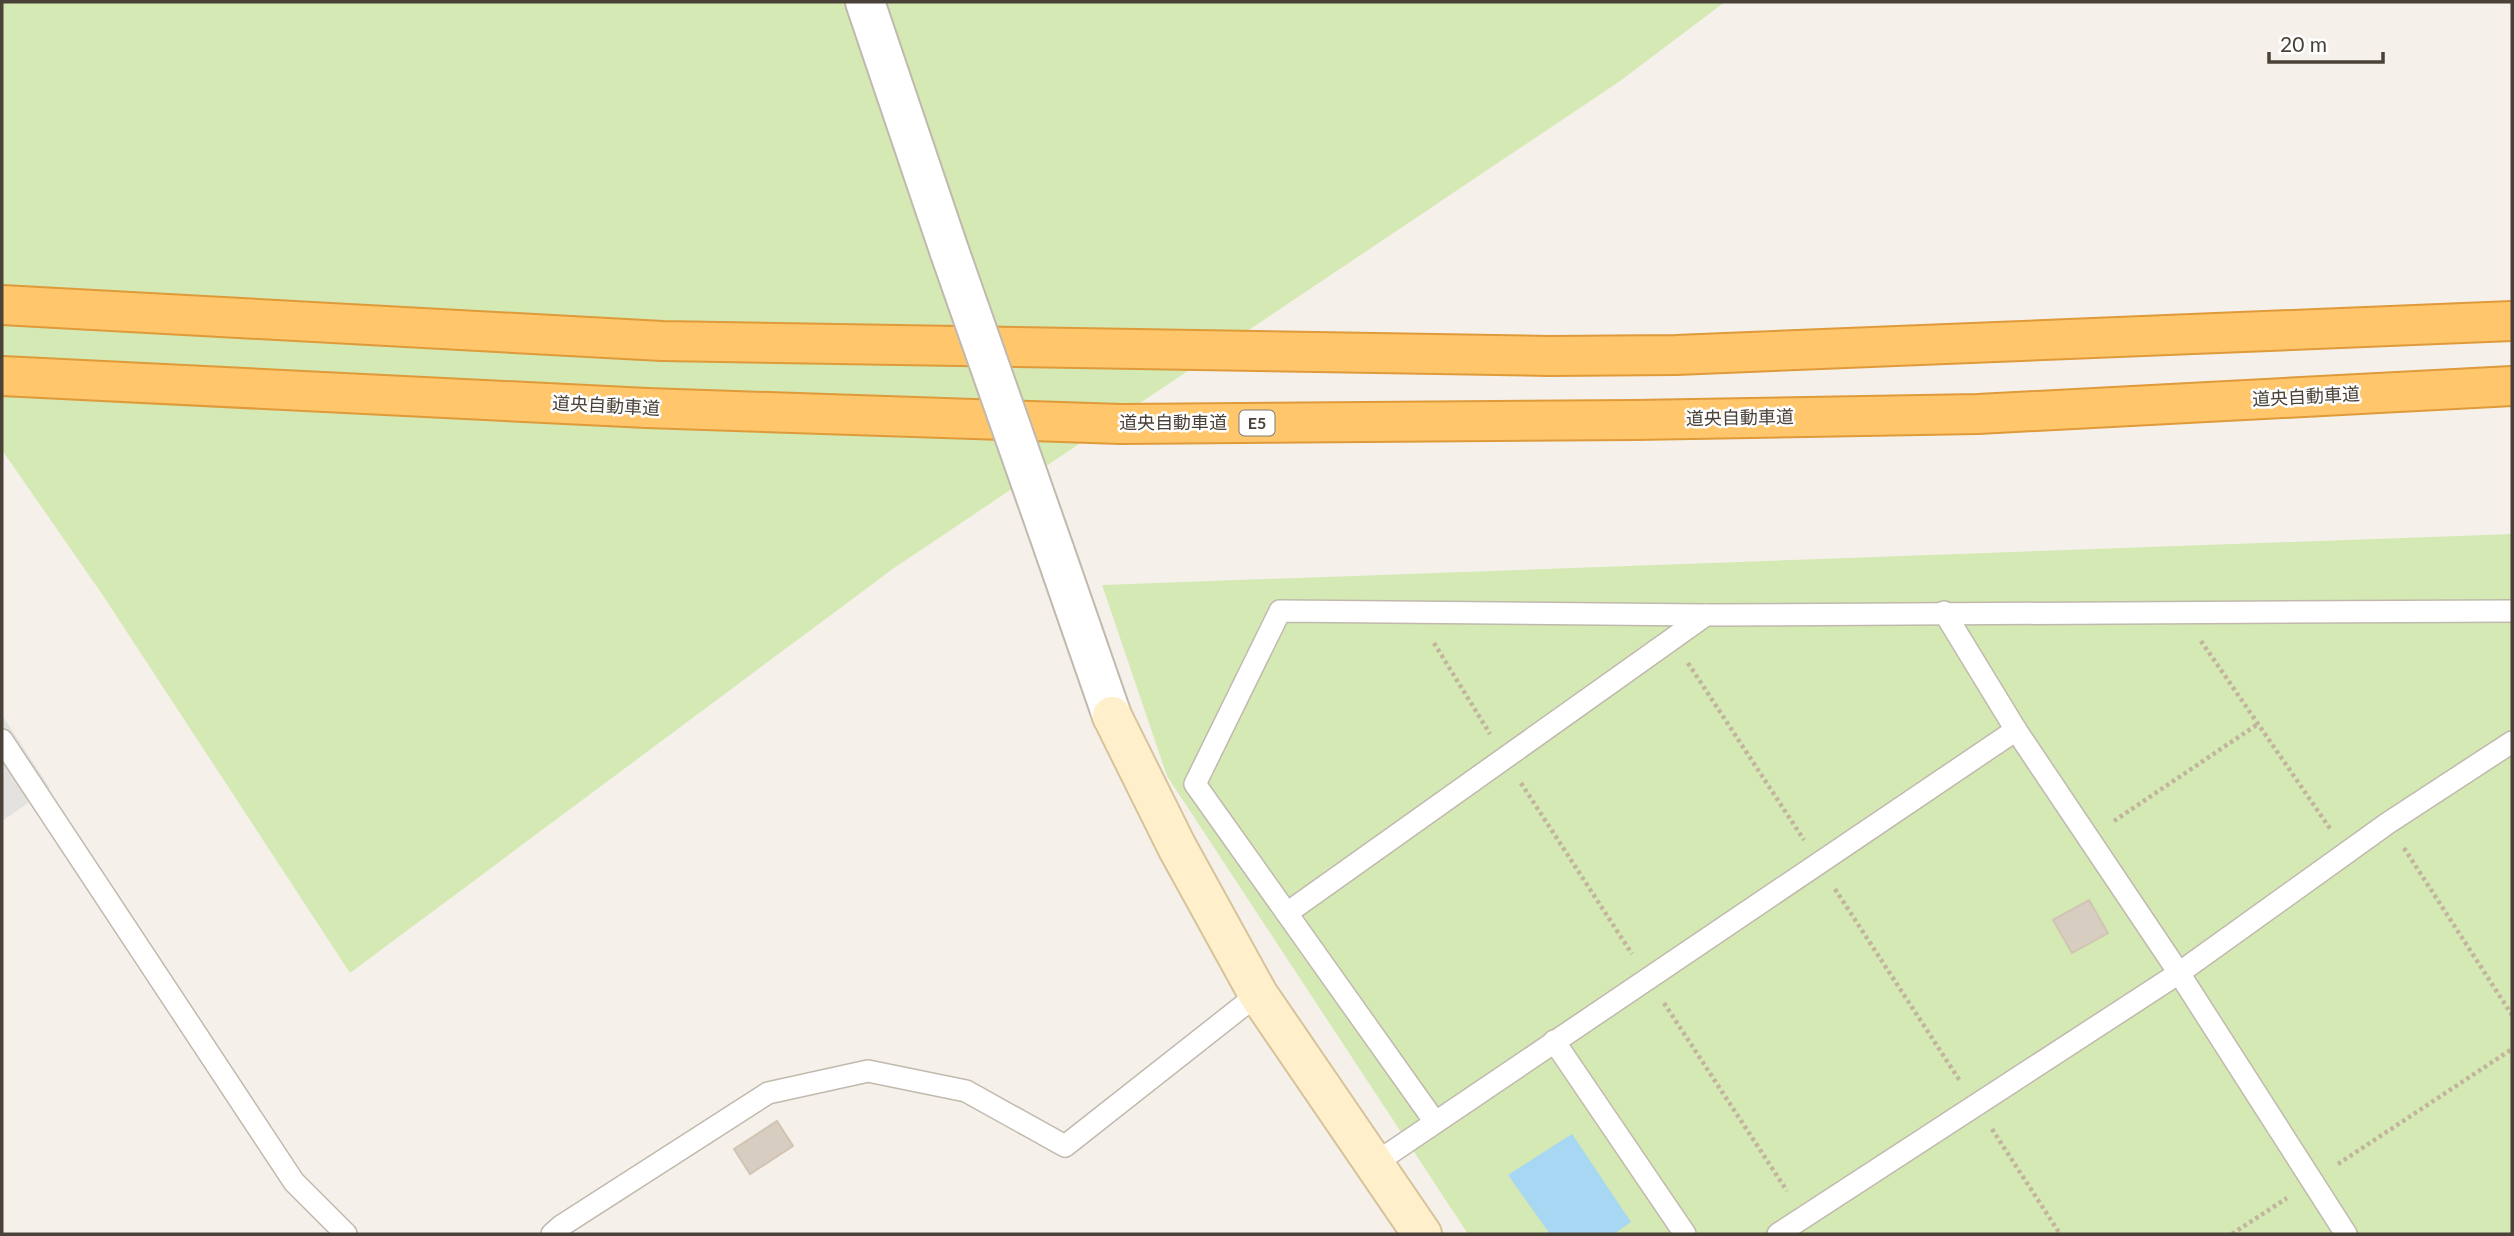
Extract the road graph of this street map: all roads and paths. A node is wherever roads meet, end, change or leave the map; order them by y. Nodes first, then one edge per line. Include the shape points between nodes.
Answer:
1 (865, 2) edge
2 (2, 305) edge
3 (2512, 321) edge
4 (2, 376) edge
5 (2512, 386) edge
6 (2512, 611) edge
7 (1415, 612) junction
8 (1944, 612) junction
9 (2180, 612) junction
10 (1706, 615) junction
11 (1672, 639) junction
12 (2258, 724) junction
13 (2017, 730) junction
14 (2, 740) edge
15 (2512, 742) edge
16 (1505, 758) junction
17 (2388, 823) junction
18 (2088, 838) junction
19 (2346, 853) junction
20 (1819, 863) junction
21 (1287, 913) junction
22 (2179, 973) junction
23 (1648, 979) junction
24 (1258, 994) junction
25 (2512, 1015) edge
26 (1555, 1041) junction
27 (2512, 1049) edge
28 (1976, 1105) junction
29 (1435, 1122) junction
30 (1374, 1164) junction
31 (2312, 1181) junction
32 (1804, 1216) junction
33 (346, 1234) edge
34 (552, 1234) edge
35 (1422, 1234) edge
36 (1685, 1234) edge
37 (1778, 1234) edge
38 (2060, 1234) edge
39 (2232, 1234) edge
40 (2346, 1234) edge

1 - 24 street, bridge via 1112,716
2 - 3 highway via 662,341 1549,356 1676,355
4 - 5 highway, 道央自動車道 / E5 via 647,408 1121,424 1978,414
6 - 9 lane
7 - 10 lane
7 - 16 path
7 - 21 lane via 1280,611 1195,784
8 - 9 lane
8 - 10 lane
8 - 13 lane
9 - 12 path
10 - 11 lane
11 - 16 lane
11 - 20 path
12 - 18 path
12 - 19 path
13 - 18 lane
13 - 20 lane
14 - 33 lane via 294,1182
15 - 17 lane
16 - 21 lane
16 - 23 path
17 - 19 lane
17 - 25 path
18 - 22 lane
19 - 22 lane
20 - 23 lane
20 - 28 path
21 - 29 lane
22 - 28 lane
22 - 31 lane
23 - 26 lane
23 - 32 path
24 - 30 street
24 - 34 lane via 1065,1146 965,1091 868,1071 768,1093
26 - 29 lane
26 - 36 lane
27 - 31 path
28 - 32 lane
28 - 38 path
29 - 30 lane
30 - 35 street
31 - 39 path
31 - 40 lane
32 - 37 lane

